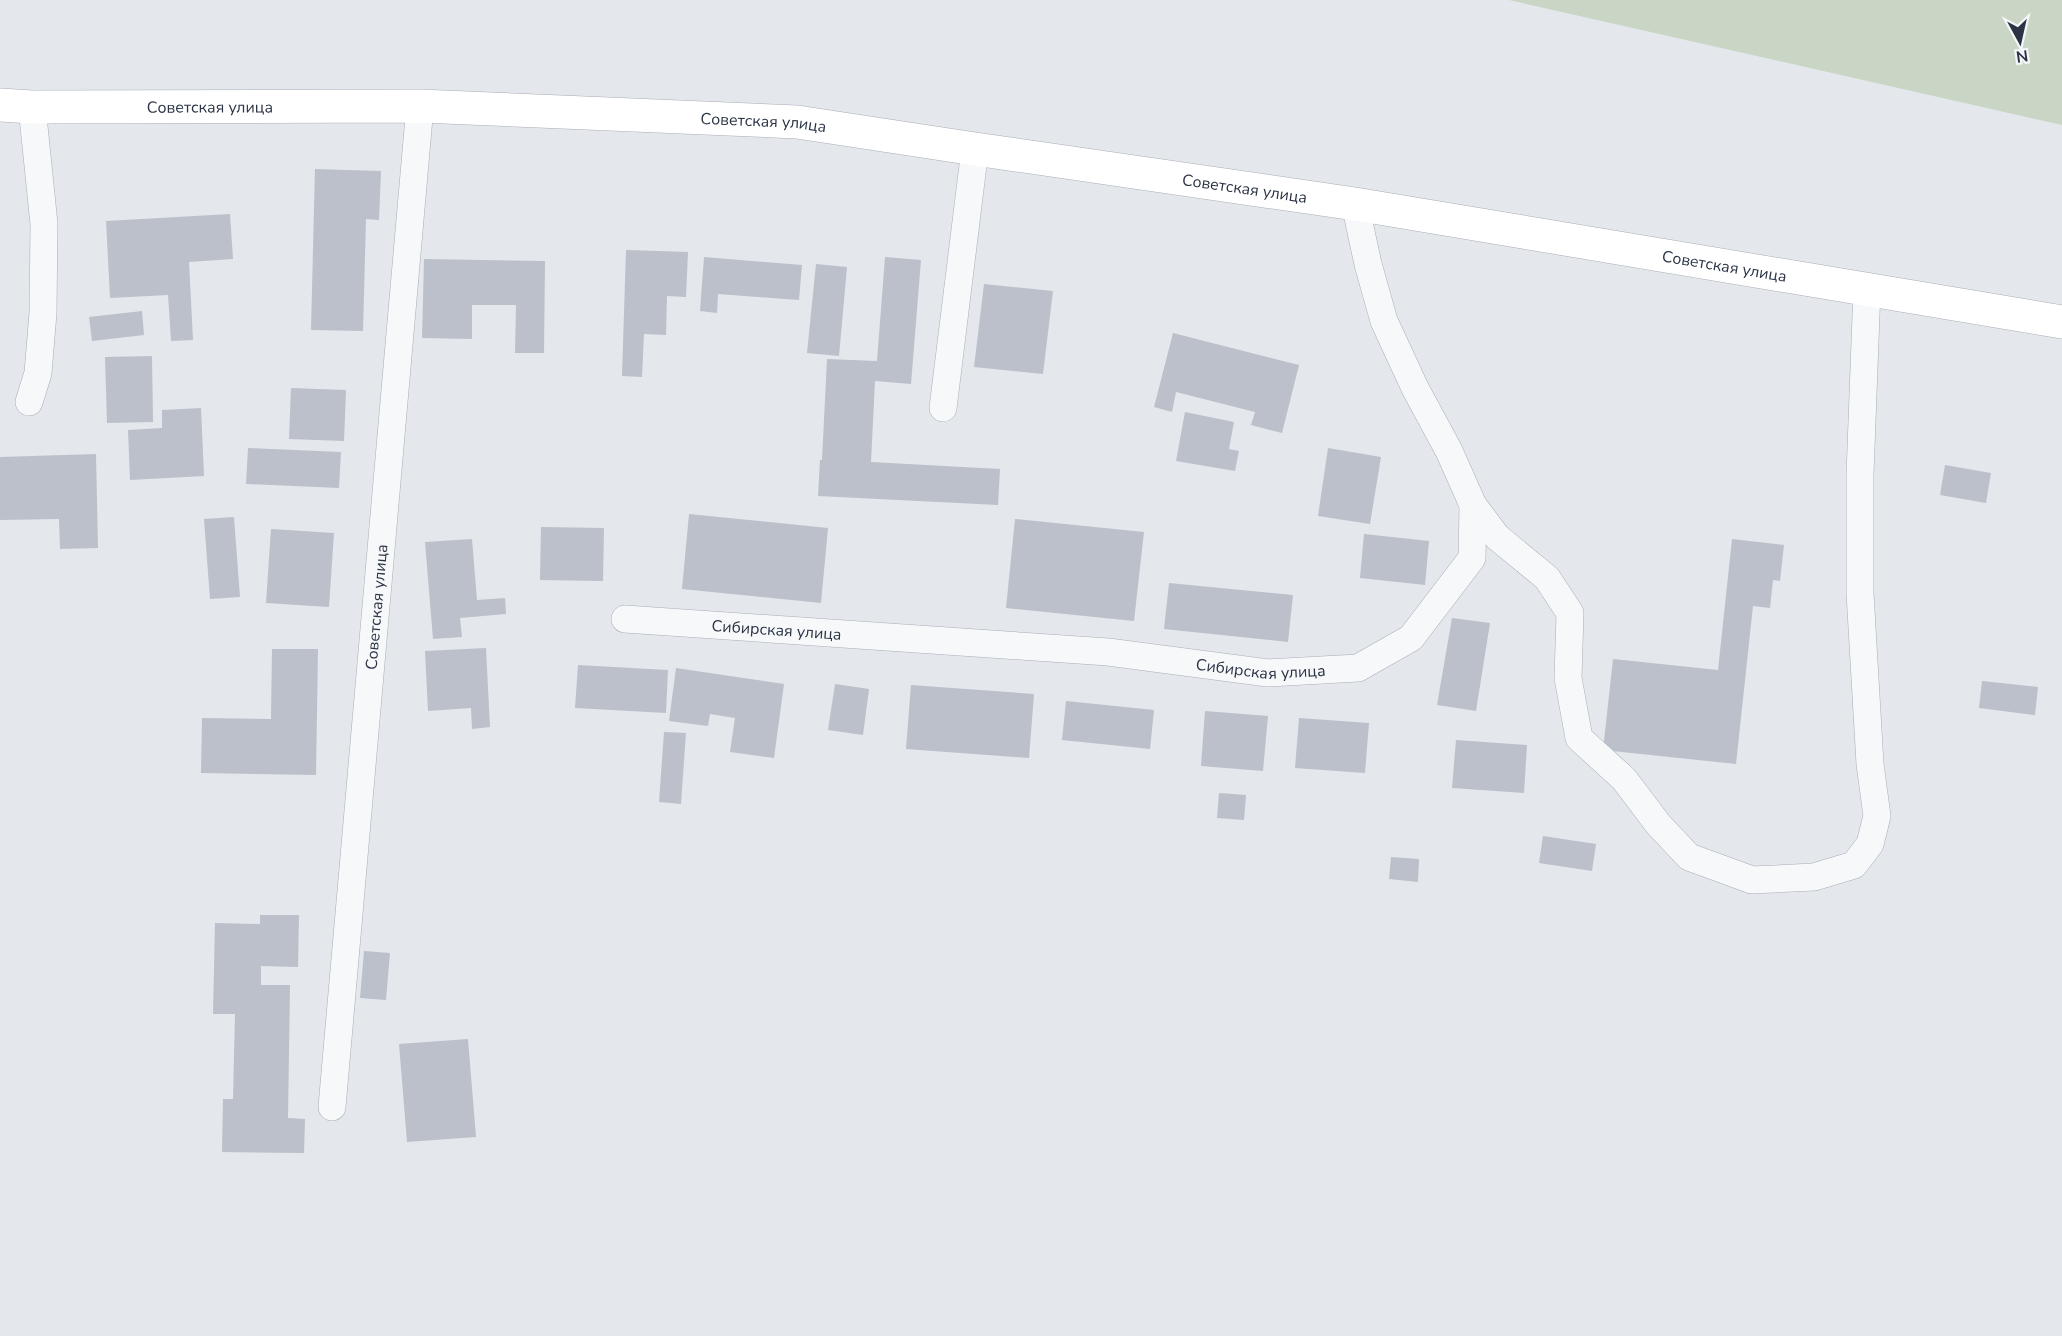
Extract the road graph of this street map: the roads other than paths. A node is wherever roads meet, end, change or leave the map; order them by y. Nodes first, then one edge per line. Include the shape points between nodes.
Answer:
1 (16, 106) edge
2 (420, 106) junction
3 (975, 149) junction
4 (1355, 204) junction
5 (1868, 289) junction
6 (2062, 322) edge
7 (29, 402) dead end
8 (943, 408) dead end
9 (1473, 505) junction
10 (626, 619) dead end
11 (332, 1107) dead end

1 - 2 main road, Советская улица
1 - 7 street via 44,224 38,373
2 - 3 main road, Советская улица via 797,122
2 - 11 street, Советская улица
3 - 4 main road, Советская улица
3 - 8 street
4 - 5 main road, Советская улица
4 - 9 street, Сибирская улица via 1384,321
5 - 6 main road, Советская улица
5 - 9 street via 1860,474 1860,593 1870,764 1877,816 1870,844 1854,866 1814,877 1752,880 1689,856 1658,824 1624,779 1579,738 1568,678 1570,613 1547,578 1497,537
9 - 10 street, Сибирская улица via 1472,558 1411,638 1358,668 1268,673 1108,652

